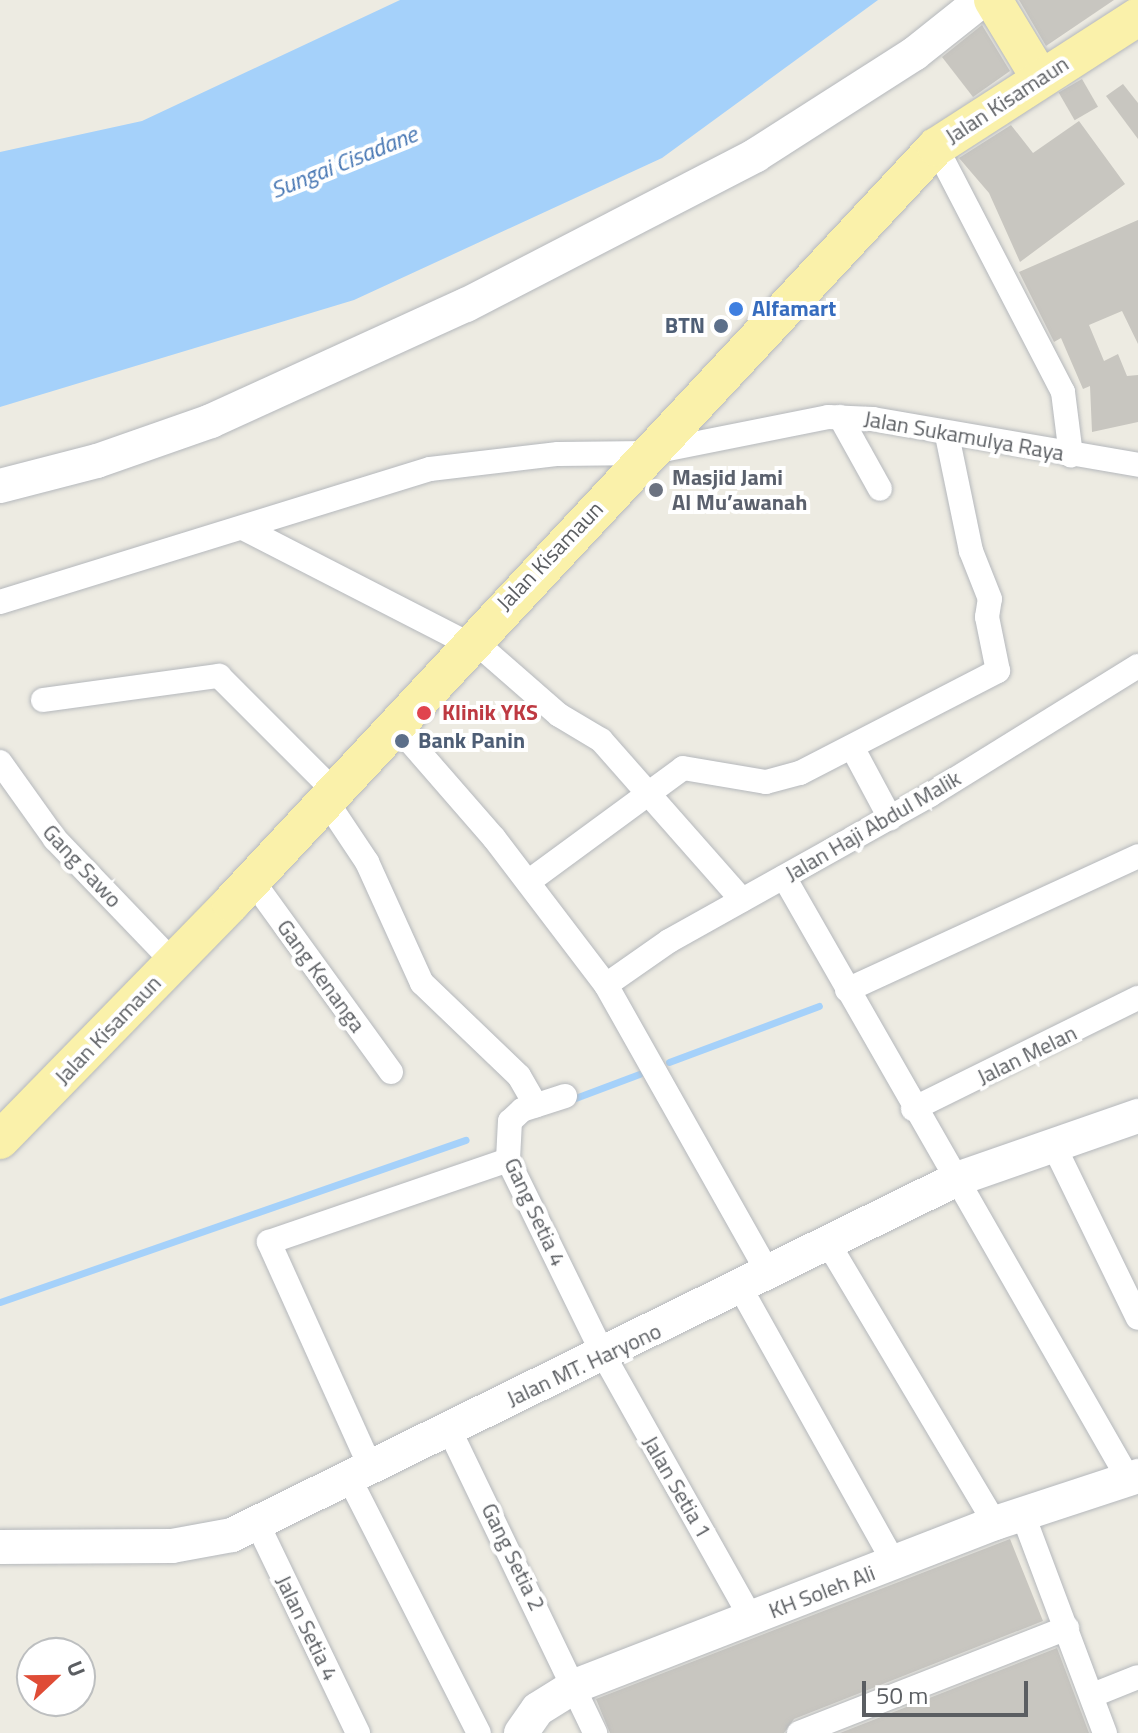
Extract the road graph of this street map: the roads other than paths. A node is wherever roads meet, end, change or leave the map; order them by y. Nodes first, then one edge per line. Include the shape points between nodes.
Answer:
1 (982, 0) edge
2 (993, 0) edge
3 (1138, 17) edge
4 (1040, 78) junction
5 (936, 147) junction
6 (840, 417) junction
7 (947, 435) junction
8 (648, 453) junction
9 (1071, 455) junction
10 (1138, 465) edge
11 (0, 486) edge
12 (880, 489) dead end
13 (245, 529) junction
14 (0, 602) edge
15 (471, 642) junction
16 (1138, 666) edge
17 (43, 700) dead end
18 (393, 722) junction
19 (852, 747) junction
20 (0, 762) edge
21 (646, 793) junction
22 (328, 794) junction
23 (890, 818) junction
24 (1138, 856) edge
25 (784, 877) junction
26 (252, 880) junction
27 (528, 882) junction
28 (742, 900) junction
29 (174, 963) junction
30 (606, 985) junction
31 (847, 990) junction
32 (1138, 998) edge
33 (391, 1072) dead end
34 (565, 1096) dead end
35 (536, 1106) junction
36 (913, 1109) junction
37 (1138, 1116) edge
38 (1, 1136) edge
39 (1054, 1146) junction
40 (508, 1160) junction
41 (957, 1179) junction
42 (828, 1243) junction
43 (754, 1281) junction
44 (1138, 1318) edge
45 (604, 1356) junction
46 (449, 1429) junction
47 (359, 1471) junction
48 (1133, 1478) edge
49 (1009, 1519) junction
50 (257, 1523) junction
51 (5, 1543) edge
52 (895, 1564) junction
53 (751, 1618) junction
54 (1067, 1628) junction
55 (1138, 1677) edge
56 (575, 1686) junction
57 (1093, 1695) junction
58 (358, 1733) edge
59 (479, 1733) edge
60 (521, 1733) edge
61 (595, 1733) edge
62 (799, 1733) edge
63 (1105, 1733) edge

1 - 11 street via 914,54 756,155 479,299 211,421 97,461
2 - 4 main road
3 - 4 main road, Jalan Kisamaun
4 - 5 main road, Jalan Kisamaun
5 - 8 main road, Jalan Kisamaun
5 - 9 street via 1063,392
6 - 7 street, Jalan Sukamulya Raya
6 - 8 street, Jalan Sukamulya Raya
6 - 12 street
7 - 9 street, Jalan Sukamulya Raya
7 - 19 street via 971,551 990,599 987,617 998,671
8 - 13 street, Jalan Sukamulya Raya via 558,454 441,467
8 - 15 main road, Jalan Kisamaun
9 - 10 street, Jalan Sukamulya Raya
13 - 14 street, Jalan Sukamulya Raya
13 - 15 street
15 - 18 main road, Jalan Kisamaun
15 - 21 street via 559,715 601,740
16 - 23 street, Jalan Haji Abdul Malik
17 - 22 street via 219,676
18 - 22 main road, Jalan Kisamaun
18 - 27 street
19 - 21 street via 766,782 683,768
19 - 23 street
20 - 29 street, Gang Sawo via 55,839
21 - 27 street
21 - 28 street
22 - 26 main road, Jalan Kisamaun
22 - 35 street via 367,862 422,983 519,1076
23 - 25 street, Jalan Haji Abdul Malik
24 - 31 street
25 - 28 street, Jalan Haji Abdul Malik
25 - 31 street
26 - 29 main road, Jalan Kisamaun
26 - 33 street, Gang Kenanga
27 - 30 street
28 - 30 street, Jalan Haji Abdul Malik
29 - 38 main road, Jalan Kisamaun
30 - 43 street
31 - 36 street
32 - 36 street, Jalan Melan
34 - 35 street, Gang Setia 4
35 - 40 street, Gang Setia 4 via 510,1121
36 - 41 street
37 - 39 street, Jalan MT. Haryono
39 - 41 street, Jalan MT. Haryono
39 - 44 street
40 - 45 street, Gang Setia 4
40 - 47 street via 269,1242
41 - 42 street, Jalan MT. Haryono
41 - 48 street
42 - 43 street, Jalan MT. Haryono
42 - 49 street
43 - 45 street, Jalan MT. Haryono
43 - 52 street
45 - 46 street, Jalan MT. Haryono
45 - 53 street, Jalan Setia 1
46 - 47 street, Jalan MT. Haryono
46 - 56 street, Gang Setia 2
47 - 50 street, Jalan MT. Haryono
47 - 59 street
48 - 49 street, KH Soleh Ali
49 - 52 street, KH Soleh Ali
49 - 54 street
50 - 51 street, Jalan MT. Haryono via 201,1544
50 - 58 street, Jalan Setia 4
52 - 53 street, KH Soleh Ali
53 - 56 street, KH Soleh Ali
54 - 57 street
54 - 62 street
55 - 57 street
56 - 60 street, KH Soleh Ali via 538,1709
56 - 61 street, Gang Setia 2
57 - 63 street

